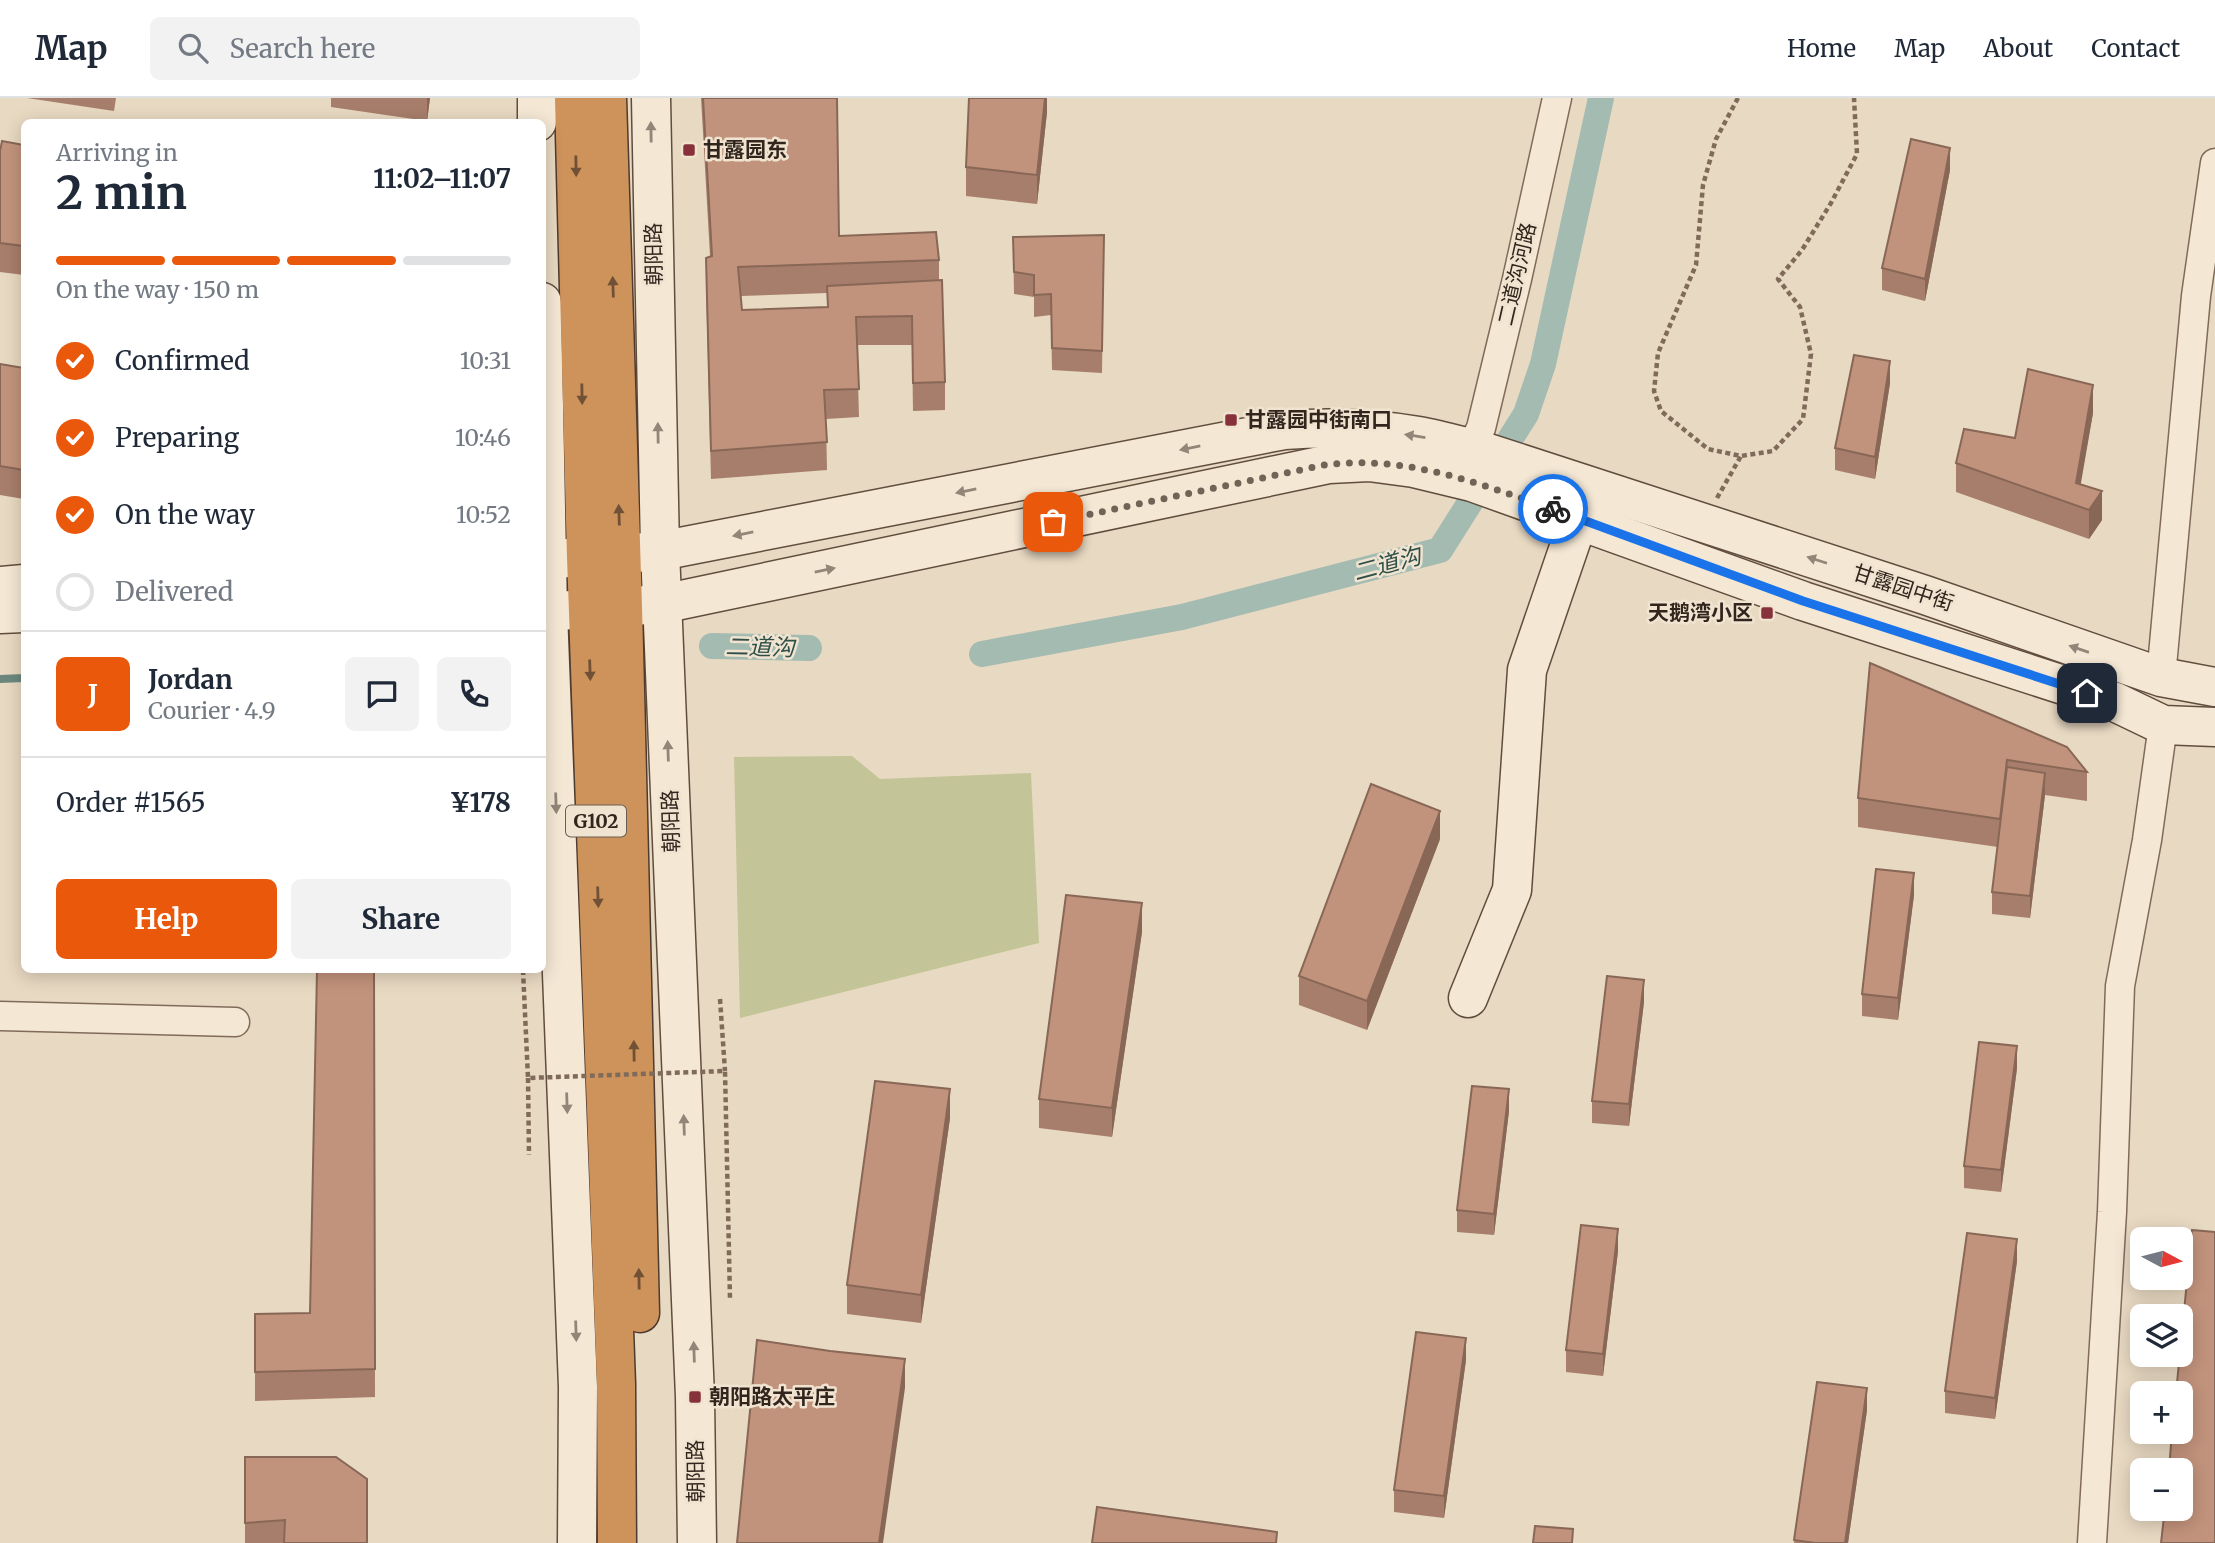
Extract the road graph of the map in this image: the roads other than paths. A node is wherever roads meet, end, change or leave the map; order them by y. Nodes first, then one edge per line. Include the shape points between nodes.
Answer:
1 (537, 98) edge
2 (574, 98) edge
3 (607, 98) edge
4 (650, 98) edge
5 (1557, 98) edge
6 (537, 119) edge
7 (2215, 163) edge
8 (546, 334) edge
9 (1475, 460) junction
10 (1585, 502) junction
11 (660, 551) junction
12 (574, 558) edge
13 (21, 584) edge
14 (0, 586) edge
15 (662, 604) junction
16 (605, 608) junction
17 (546, 610) edge
18 (546, 612) edge
19 (21, 613) edge
20 (0, 614) edge
21 (546, 635) edge
22 (2161, 677) junction
23 (2215, 687) edge
24 (2163, 725) junction
25 (2215, 727) edge
26 (1468, 998) dead end
27 (0, 1016) edge
28 (235, 1022) dead end
29 (577, 1543) edge
30 (617, 1543) edge
31 (642, 1543) edge
32 (697, 1543) edge
33 (2092, 1543) edge

1 - 6 street
2 -> 12 highway, 朝阳路 / G102
12 -> 3 highway, 朝阳路 / G102
11 -> 4 street, 朝阳路
5 - 9 street, 二道沟河路
7 - 22 street via 2196,296
8 - 12 street, 朝阳路
9 - 10 street
9 -> 11 street via 1418,436 1329,427 1284,429
15 -> 9 street via 1329,464 1414,468
22 -> 10 street, 甘露园中街 via 1711,526
10 - 24 street, 甘露园中街 via 1803,601 2113,701
10 - 26 street via 1527,670 1512,890
11 - 12 street
11 - 15 street, 朝阳路
12 - 16 highway, 朝阳路 / G102
12 - 17 street, 朝阳路
13 - 14 street
15 - 16 street
32 -> 15 street, 朝阳路
16 - 18 street
16 -> 30 highway, 朝阳路 / G102
31 -> 16 highway, 朝阳路 / G102 via 642,1386
19 - 20 street
21 -> 29 street, 朝阳路 via 578,1387
22 - 23 street, 甘露园中街
24 - 25 street, 甘露园中街
24 - 33 street via 2120,986
27 - 28 street

